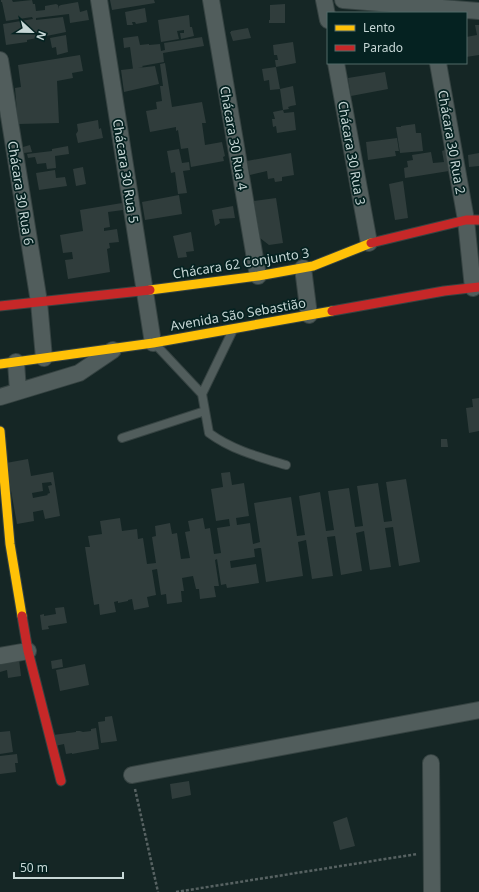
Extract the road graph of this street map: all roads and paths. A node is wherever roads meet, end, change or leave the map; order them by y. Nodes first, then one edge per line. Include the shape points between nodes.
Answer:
1 (99, 0) edge
2 (211, 0) edge
3 (324, 0) edge
4 (343, 0) edge
5 (429, 10) edge
6 (479, 11) edge
7 (327, 15) edge
8 (0, 60) edge
9 (336, 64) edge
10 (438, 64) edge
11 (473, 220) edge
12 (369, 244) junction
13 (303, 268) junction
14 (258, 276) junction
15 (476, 287) edge
16 (144, 291) junction
17 (39, 302) junction
18 (0, 306) edge
19 (309, 315) junction
20 (233, 328) junction
21 (153, 343) junction
22 (116, 348) junction
23 (44, 358) junction
24 (16, 362) junction
25 (0, 364) edge
26 (18, 391) junction
27 (202, 394) junction
28 (0, 397) edge
29 (205, 411) junction
30 (0, 431) edge
31 (122, 438) dead end
32 (286, 465) dead end
33 (5, 545) edge
34 (28, 651) junction
35 (0, 656) edge
36 (479, 710) edge
37 (431, 762) dead end
38 (132, 775) joint
39 (62, 781) dead end
40 (432, 851) junction
41 (158, 892) edge
42 (176, 892) edge
43 (432, 892) edge

1 - 16 street, Chácara 30 Rua 5
2 - 14 street, Chácara 30 Rua 4
3 - 7 street
4 - 5 street
5 - 6 street
8 - 17 street, Chácara 30 Rua 6
9 - 12 street, Chácara 30 Rua 3
10 - 11 street, Chácara 30 Rua 2
11 - 12 street, Chácara 62 Conjunto 3
11 - 15 street, Chácara 30 Rua 2
12 - 13 street, Chácara 62 Conjunto 3
13 - 14 street, Chácara 62 Conjunto 3
13 - 19 street
14 - 16 street, Chácara 62 Conjunto 3
15 - 19 street, Avenida São Sebastião
16 - 17 street, Chácara 62 Conjunto 3
16 - 21 street, Chácara 30 Rua 5
17 - 18 street, Chácara 62 Conjunto 3
17 - 23 street, Chácara 30 Rua 6
19 - 20 street, Avenida São Sebastião
20 - 21 street, Avenida São Sebastião
20 - 27 lane
21 - 22 street, Avenida São Sebastião
21 - 27 lane
22 - 23 street, Avenida São Sebastião
22 - 26 street via 79,373
23 - 24 street, Avenida São Sebastião
24 - 25 street, Avenida São Sebastião
24 - 26 street
26 - 28 street
27 - 29 lane
29 - 31 lane
29 - 32 lane via 209,433 220,441
30 - 33 street
33 - 34 street
34 - 35 street
34 - 39 street
36 - 38 street
37 - 40 street
38 - 41 path
40 - 42 path
40 - 43 street

